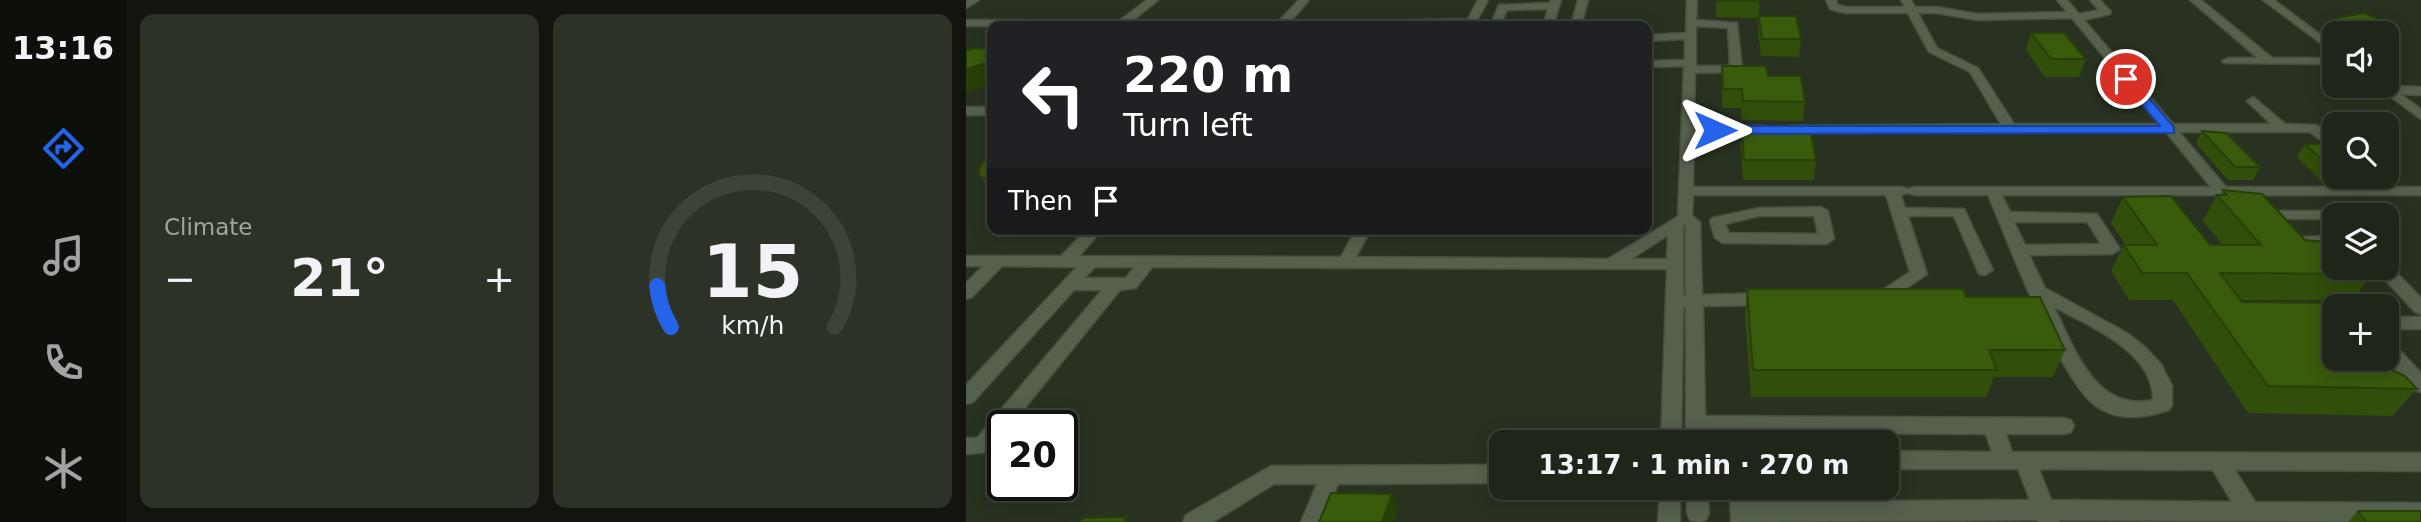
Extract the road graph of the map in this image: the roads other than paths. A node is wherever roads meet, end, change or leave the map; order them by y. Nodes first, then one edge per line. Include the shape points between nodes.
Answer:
1 (974, 0) edge
2 (1153, 0) edge
3 (1304, 0) edge
4 (1483, 0) edge
5 (1583, 0) edge
6 (1692, 0) edge
7 (1831, 0) edge
8 (2062, 0) edge
9 (2095, 0) edge
10 (2195, 0) edge
11 (2268, 0) edge
12 (1555, 3) edge
13 (1909, 4) edge
14 (966, 5) edge
15 (2075, 17) junction
16 (1126, 21) edge
17 (1285, 21) edge
18 (1472, 21) edge
19 (1497, 21) edge
20 (1550, 21) edge
21 (1577, 21) edge
22 (966, 23) edge
23 (987, 23) edge
24 (1691, 30) junction
25 (1652, 37) edge
26 (2322, 41) edge
27 (2228, 61) dead end
28 (2269, 61) junction
29 (2322, 61) edge
30 (1652, 64) edge
31 (1689, 67) junction
32 (2399, 89) edge
33 (2421, 91) edge
34 (2399, 98) edge
35 (2253, 102) dead end
36 (966, 111) edge
37 (987, 111) edge
38 (2421, 114) edge
39 (2010, 128) junction
40 (2283, 129) junction
41 (1688, 130) junction
42 (2170, 130) junction
43 (2322, 135) edge
44 (2385, 189) edge
45 (1686, 191) junction
46 (1903, 191) junction
47 (1993, 191) junction
48 (2222, 191) junction
49 (2307, 191) junction
50 (2387, 191) junction
51 (2421, 191) edge
52 (2322, 207) edge
53 (1899, 212) junction
54 (2005, 217) junction
55 (2322, 217) edge
56 (1685, 222) junction
57 (1719, 226) junction
58 (2277, 233) edge
59 (1090, 235) edge
60 (1361, 235) edge
61 (2322, 241) edge
62 (2021, 250) junction
63 (2298, 256) edge
64 (966, 261) edge
65 (998, 261) junction
66 (1066, 261) junction
67 (1091, 261) junction
68 (1148, 261) junction
69 (1346, 262) junction
70 (1610, 264) junction
71 (1675, 264) junction
72 (1985, 270) dead end
73 (2394, 280) edge
74 (1070, 284) junction
75 (1116, 284) junction
76 (966, 293) edge
77 (2041, 293) junction
78 (1858, 297) edge
79 (1789, 298) edge
80 (1683, 300) junction
81 (2421, 307) edge
82 (2399, 323) edge
83 (2421, 323) edge
84 (2399, 360) edge
85 (2419, 380) edge
86 (966, 397) edge
87 (1993, 426) junction
88 (2064, 426) dead end
89 (1672, 430) edge
90 (1696, 430) edge
91 (1823, 430) edge
92 (966, 446) edge
93 (1899, 460) edge
94 (2015, 460) junction
95 (2219, 462) junction
96 (2421, 462) edge
97 (1489, 474) edge
98 (1331, 475) junction
99 (1670, 500) edge
100 (1697, 500) edge
101 (1698, 513) dead end
102 (2421, 513) edge
103 (2047, 516) edge
104 (1741, 517) edge
105 (2252, 517) edge
106 (1194, 522) edge
107 (1312, 522) edge
108 (1670, 522) edge

1 - 14 lane
2 - 16 lane
3 - 17 lane
4 - 18 lane
5 - 21 lane
6 - 24 lane
7 - 13 lane via 1834,7 1845,10
8 - 15 lane
9 - 15 lane via 2106,12
10 - 28 lane
11 - 26 lane
12 - 19 lane via 1503,7
12 - 20 lane
13 - 15 lane via 1977,17
13 - 39 lane via 1933,50 1974,70
15 - 42 lane
22 - 23 lane
24 - 25 lane
24 - 31 lane
24 - 31 lane via 1732,25 1736,69
27 - 28 lane
28 - 29 lane
30 - 31 lane
31 - 41 lane
32 - 33 lane
34 - 38 lane
35 - 40 lane
36 - 37 lane
39 - 41 lane
39 - 42 lane
40 - 42 lane
40 - 43 lane via 2314,128
41 - 45 lane
42 - 48 lane
44 - 50 lane
45 - 46 lane
45 - 56 lane
46 - 47 lane
46 - 53 lane
47 - 48 lane
47 - 54 lane
48 - 49 lane
49 - 50 lane
49 - 52 lane
50 - 51 lane
53 - 72 lane via 1959,212
53 - 78 lane via 1919,274 1886,296
54 - 62 lane
54 - 62 lane via 2092,217 2112,249
55 - 58 lane via 2261,215
56 - 57 lane
56 - 70 lane
56 - 71 lane
56 - 80 lane
57 - 57 lane via 1723,238 1826,239 1821,211 1759,212 1717,221
59 - 66 lane
60 - 69 lane
61 - 63 lane via 2285,242
62 - 77 lane
64 - 65 lane
65 - 66 lane
65 - 76 lane
66 - 67 lane
67 - 68 lane
67 - 74 lane
68 - 69 lane
68 - 75 lane via 1130,284
69 - 70 lane
70 - 71 lane
71 - 80 lane
73 - 81 lane
74 - 75 lane
74 - 86 lane
75 - 92 lane via 982,446
77 - 77 lane via 2083,382 2101,399 2121,409 2143,411 2162,405 2166,391 2158,372 2136,349
79 - 80 lane
80 - 89 lane
80 - 90 lane
82 - 83 lane
84 - 85 lane
87 - 88 lane
87 - 91 lane
87 - 94 lane
93 - 94 lane
94 - 95 lane
94 - 103 lane
95 - 96 lane
95 - 105 lane
97 - 98 lane
98 - 106 lane via 1271,475
98 - 107 lane
99 - 108 lane
100 - 101 lane
102 - 105 lane
103 - 104 lane
103 - 105 lane

